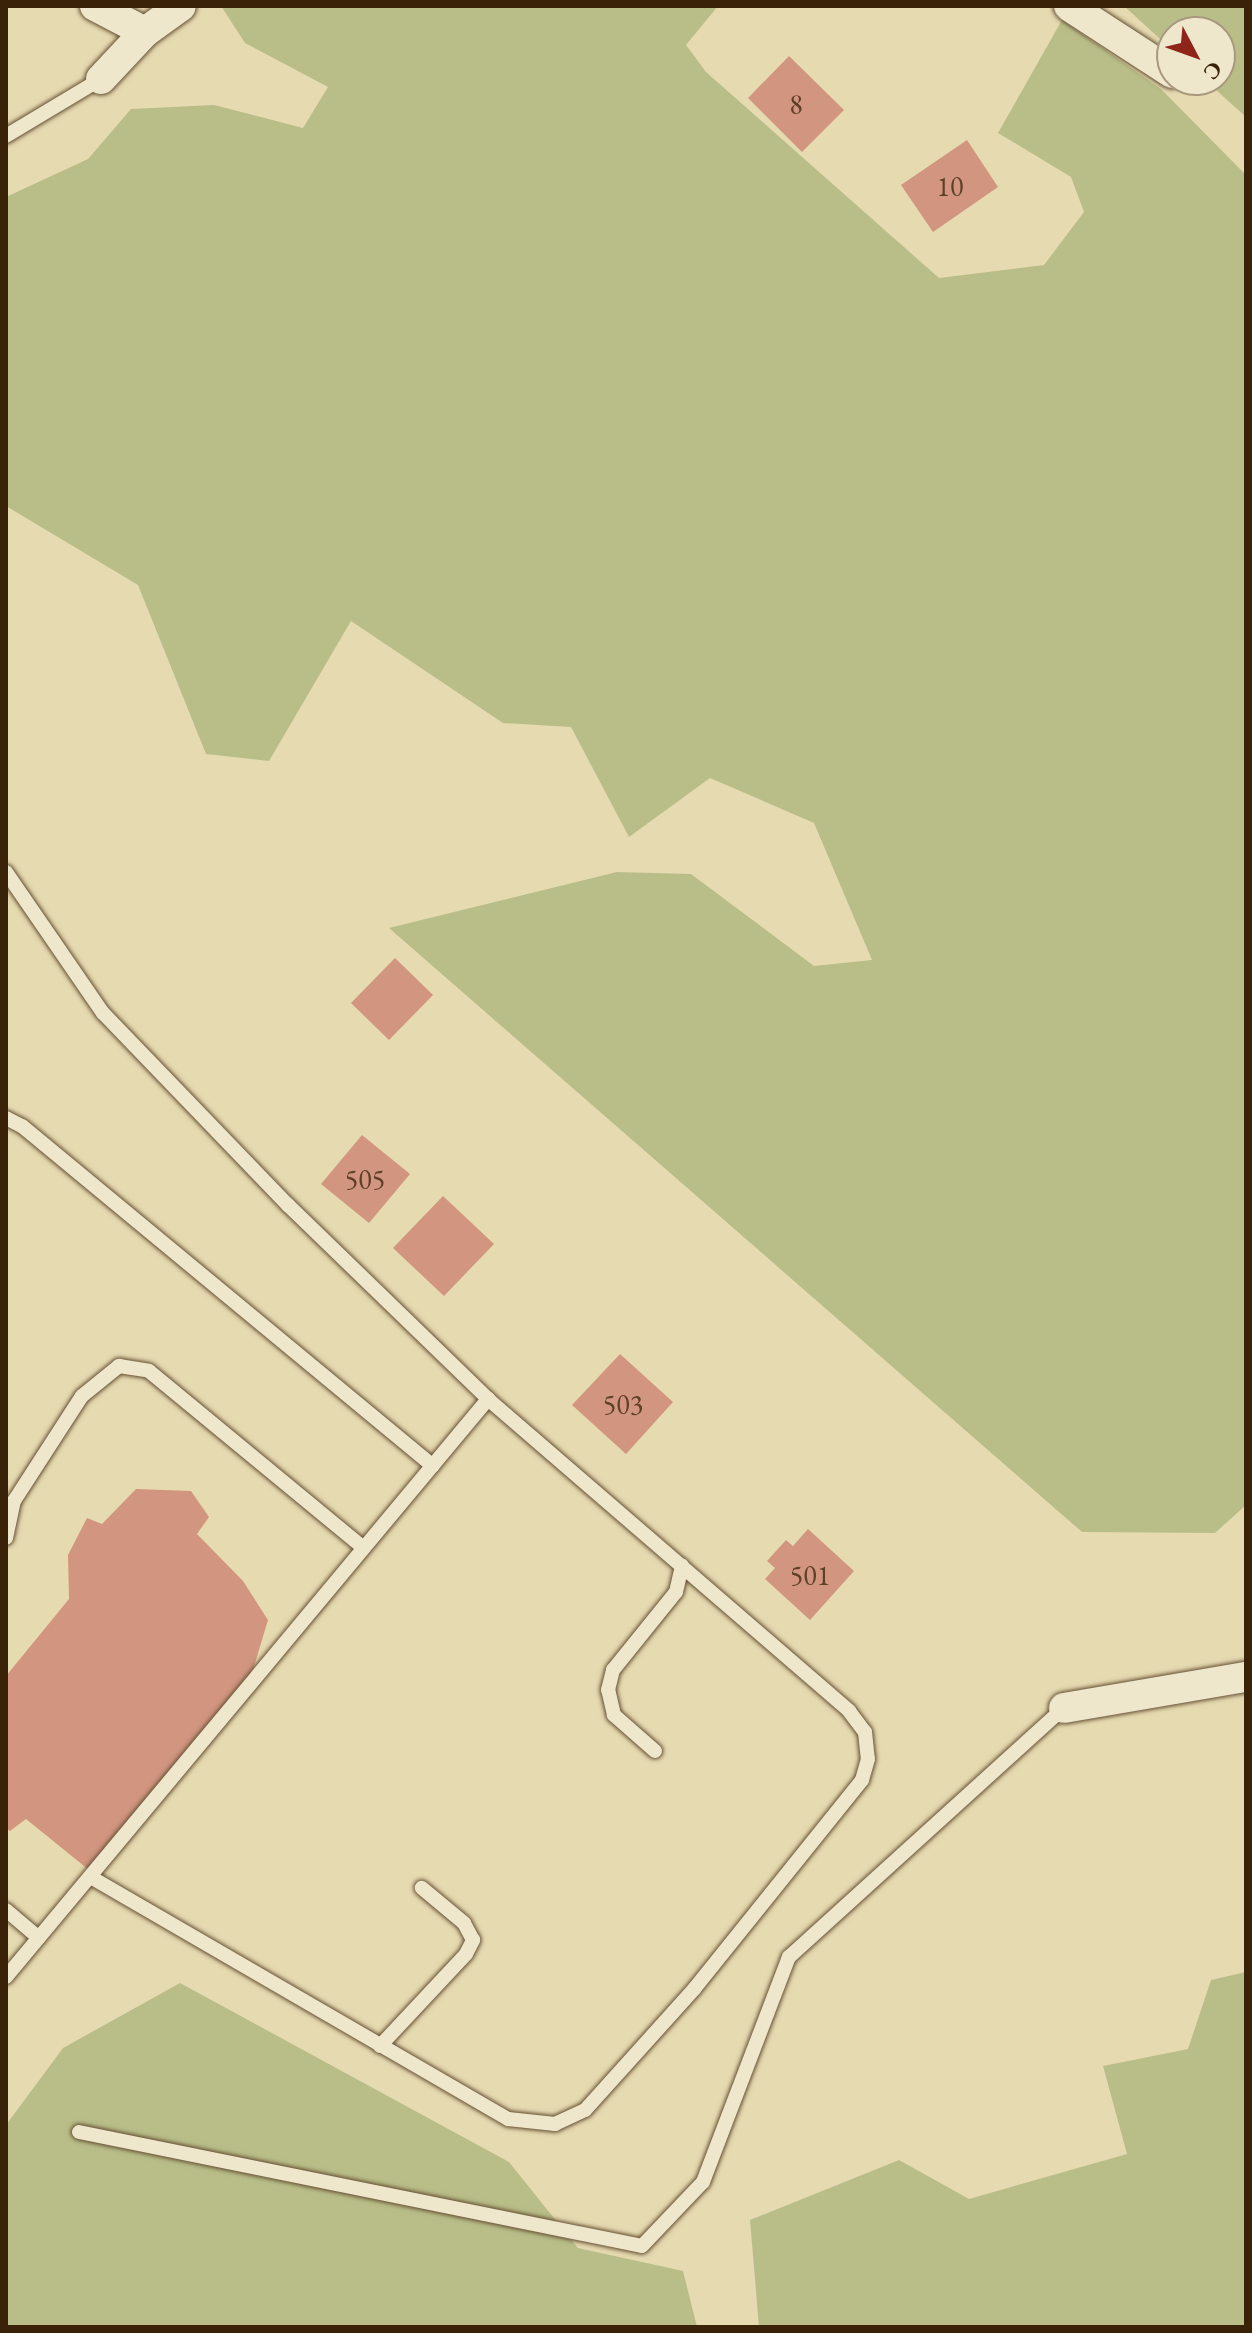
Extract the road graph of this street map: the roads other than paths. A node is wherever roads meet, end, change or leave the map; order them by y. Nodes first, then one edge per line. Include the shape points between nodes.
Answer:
1 (95, 6) edge
2 (181, 6) edge
3 (1069, 6) edge
4 (145, 32) junction
5 (1156, 63) edge
6 (101, 79) joint
7 (6, 136) edge
8 (6, 872) edge
9 (6, 1118) edge
10 (488, 1399) junction
11 (433, 1466) junction
12 (6, 1538) edge
13 (364, 1548) junction
14 (682, 1566) junction
15 (1246, 1677) edge
16 (1064, 1708) joint
17 (655, 1751) dead end
18 (91, 1877) junction
19 (422, 1888) dead end
20 (6, 1910) edge
21 (39, 1938) junction
22 (6, 1977) edge
23 (380, 2046) junction
24 (79, 2132) dead end

1 - 4 street
2 - 4 street
3 - 5 street
4 - 6 street
6 - 7 lane
8 - 10 lane via 103,1013 288,1205
9 - 11 lane
10 - 11 lane
10 - 14 lane
11 - 13 lane
12 - 13 lane via 14,1501 82,1396 119,1366 149,1371
13 - 18 lane
14 - 17 lane via 676,1592 613,1670 608,1690 614,1715
14 - 23 lane via 849,1711 865,1732 868,1759 862,1780 695,1988 585,2110 555,2124 508,2119
15 - 16 street
16 - 24 lane via 789,1957 703,2182 642,2246
18 - 21 lane
18 - 23 lane
19 - 23 lane via 464,1923 473,1940
20 - 21 lane
21 - 22 lane

